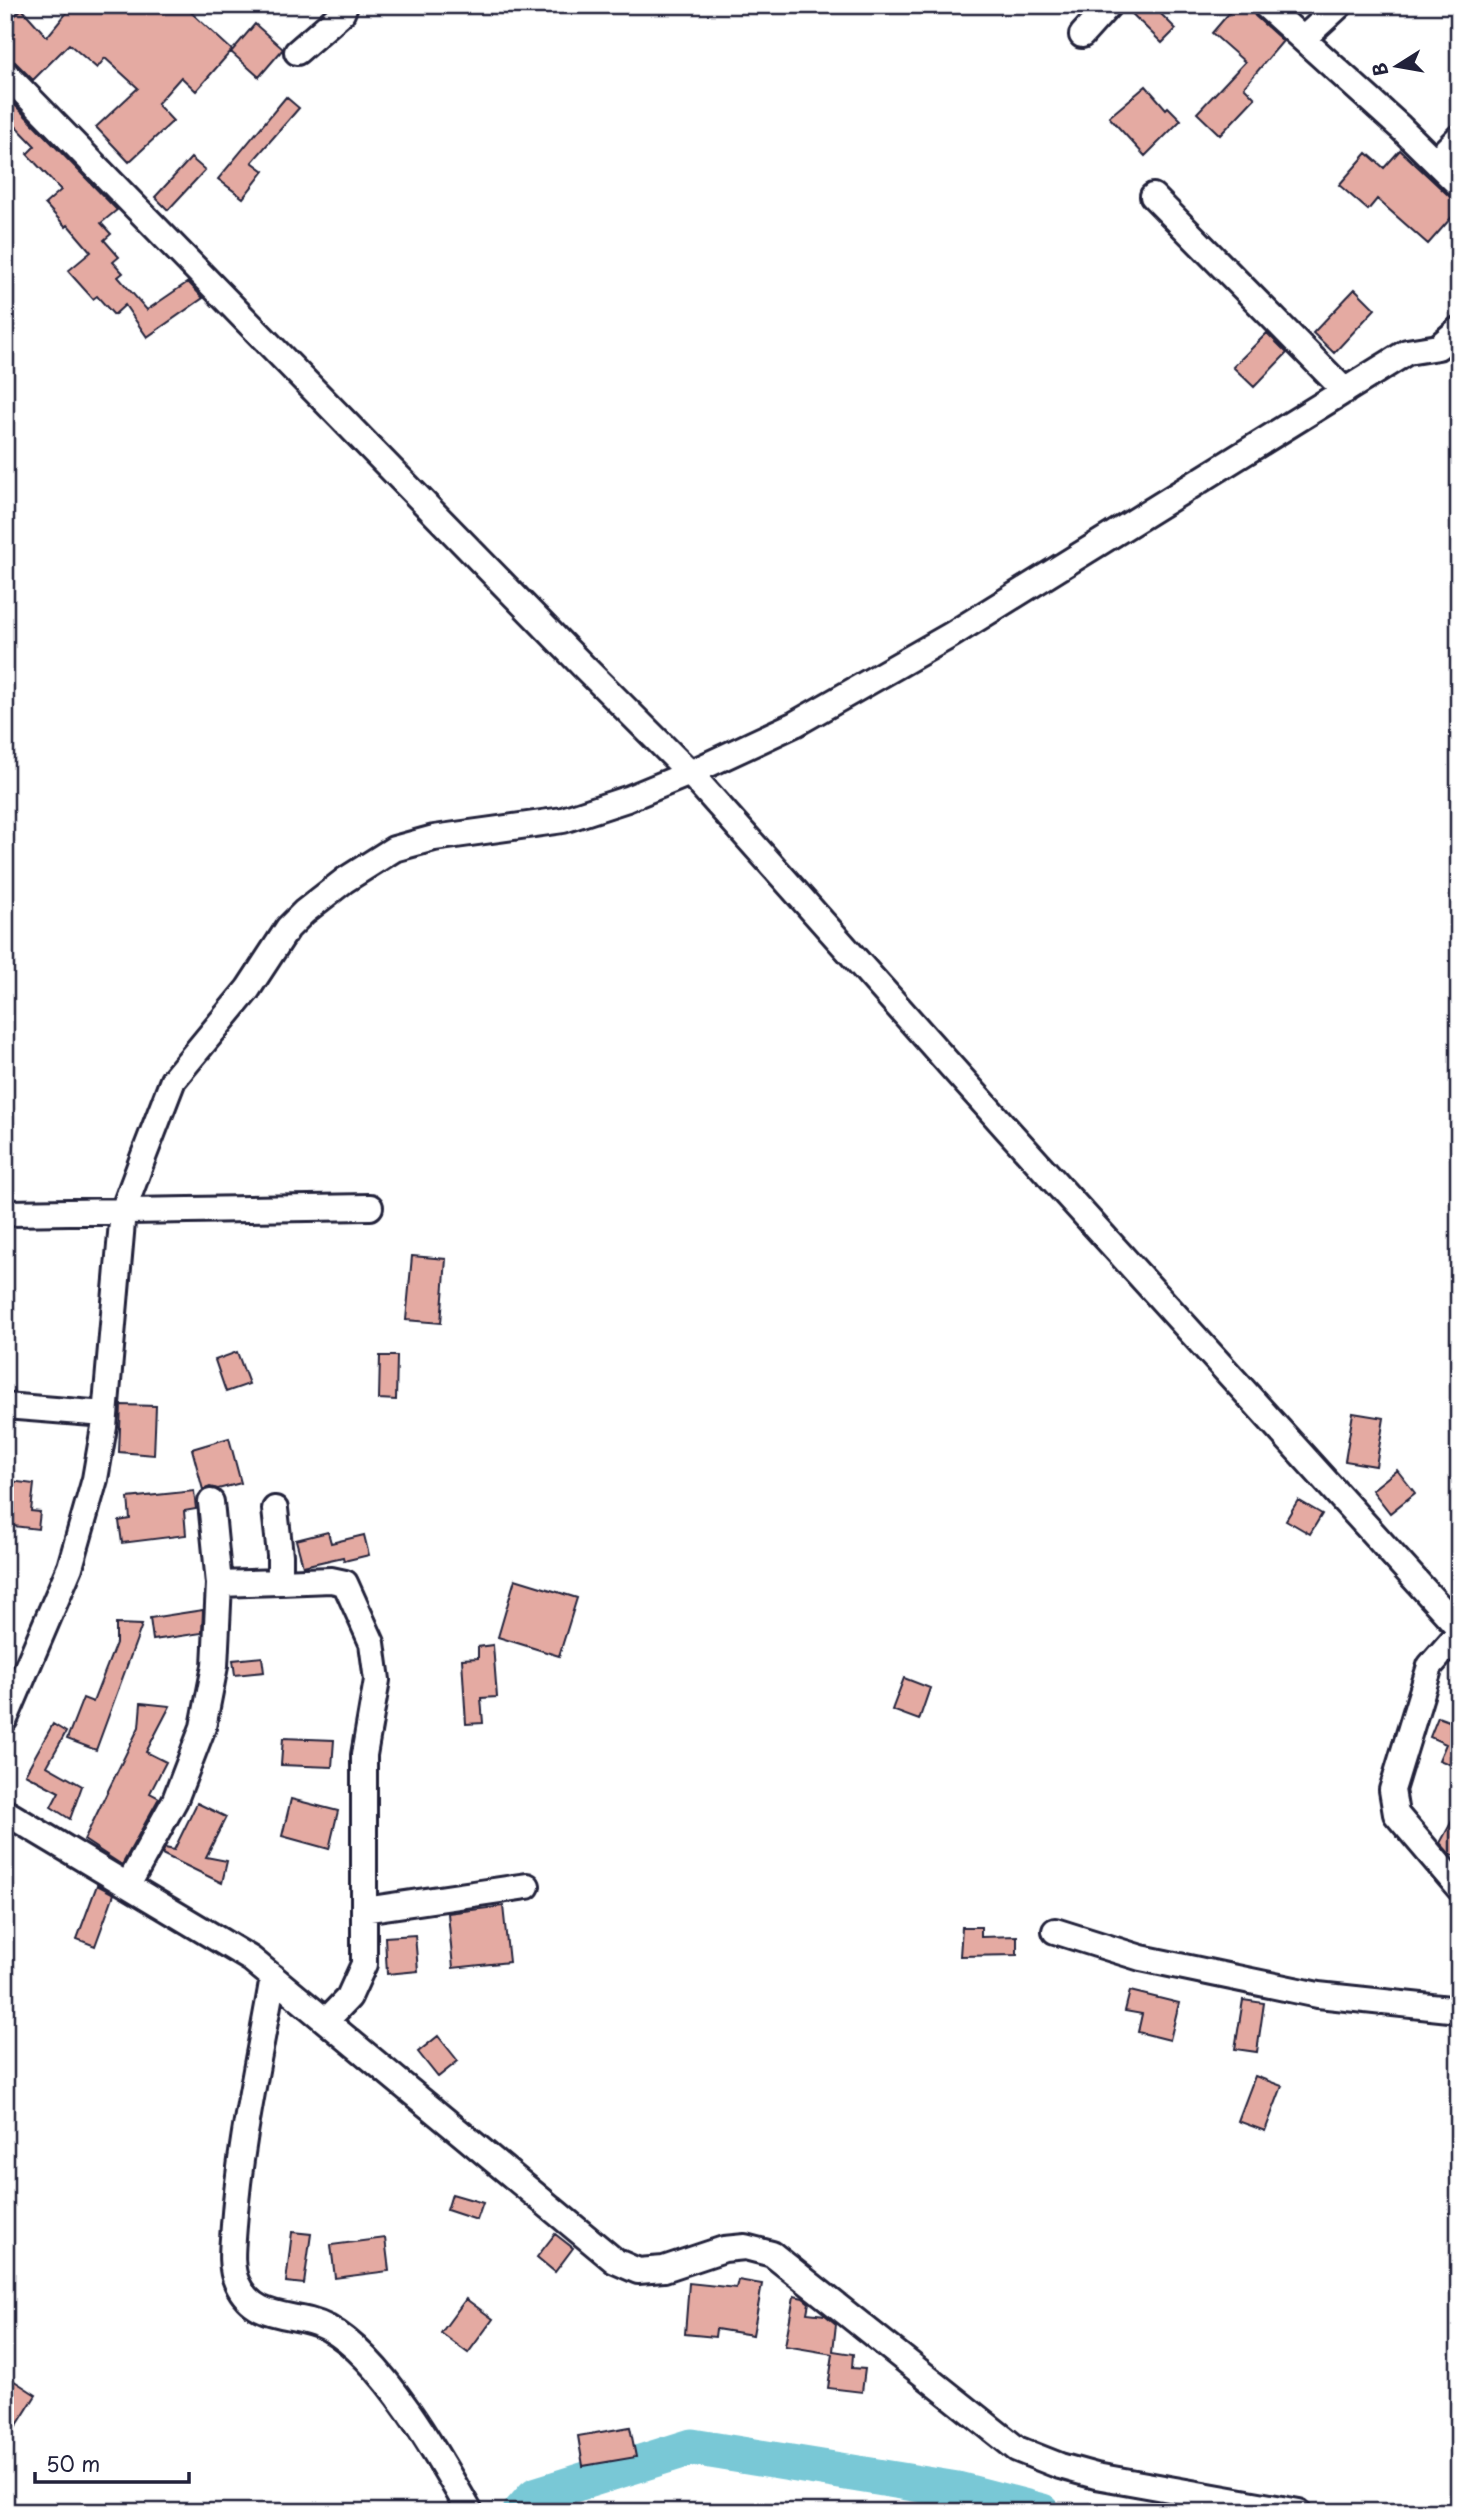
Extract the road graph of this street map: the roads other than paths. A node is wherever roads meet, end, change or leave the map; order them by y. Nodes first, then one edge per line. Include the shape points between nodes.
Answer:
1 (345, 5) edge
2 (1109, 5) edge
3 (1265, 5) edge
4 (1339, 5) edge
5 (1082, 35) dead end
6 (1303, 39) junction
7 (297, 52) dead end
8 (5, 73) edge
9 (1459, 137) edge
10 (1434, 161) junction
11 (1459, 185) edge
12 (1153, 196) dead end
13 (1459, 329) edge
14 (1345, 391) junction
15 (690, 773) junction
16 (370, 1207) dead end
17 (5, 1210) edge
18 (124, 1211) junction
19 (5, 1406) edge
20 (105, 1414) junction
21 (211, 1502) dead end
22 (275, 1509) dead end
23 (280, 1582) junction
24 (219, 1584) junction
25 (1459, 1630) edge
26 (5, 1718) edge
27 (5, 1812) edge
28 (128, 1885) junction
29 (527, 1886) dead end
30 (1459, 1888) edge
31 (364, 1910) junction
32 (1055, 1931) dead end
33 (273, 1977) junction
34 (1459, 2010) edge
35 (326, 2021) junction
36 (470, 2512) edge
37 (1299, 2512) edge

1 - 7 street via 342,13
2 - 5 street
3 - 6 street
4 - 6 street
6 - 10 street
8 - 15 street
9 - 10 street
10 - 11 street
12 - 14 street
13 - 14 street via 1438,347 1407,352
14 - 15 street via 951,635 795,724
15 - 18 street via 563,820 434,838 394,849 345,880 288,928 248,989 173,1080
15 - 25 street
16 - 18 street
17 - 18 street
18 - 20 street
19 - 20 street
20 - 26 street via 95,1479 70,1567
21 - 24 street
22 - 23 street
23 - 24 street
23 - 31 street via 345,1583 372,1643 377,1680 364,1755
24 - 28 street via 215,1666 203,1727 175,1800
25 - 30 street via 1430,1666 1392,1790 1396,1814
27 - 28 street
28 - 33 street
29 - 31 street
31 - 35 street via 364,1964 349,1997
32 - 34 street via 1141,1958 1318,1995
33 - 35 street
33 - 36 street via 246,2125 233,2247 235,2280 246,2298 264,2311 310,2320 356,2347 443,2464
35 - 37 street via 615,2261 638,2271 664,2269 724,2249 745,2247 772,2254 1017,2449 1097,2476

